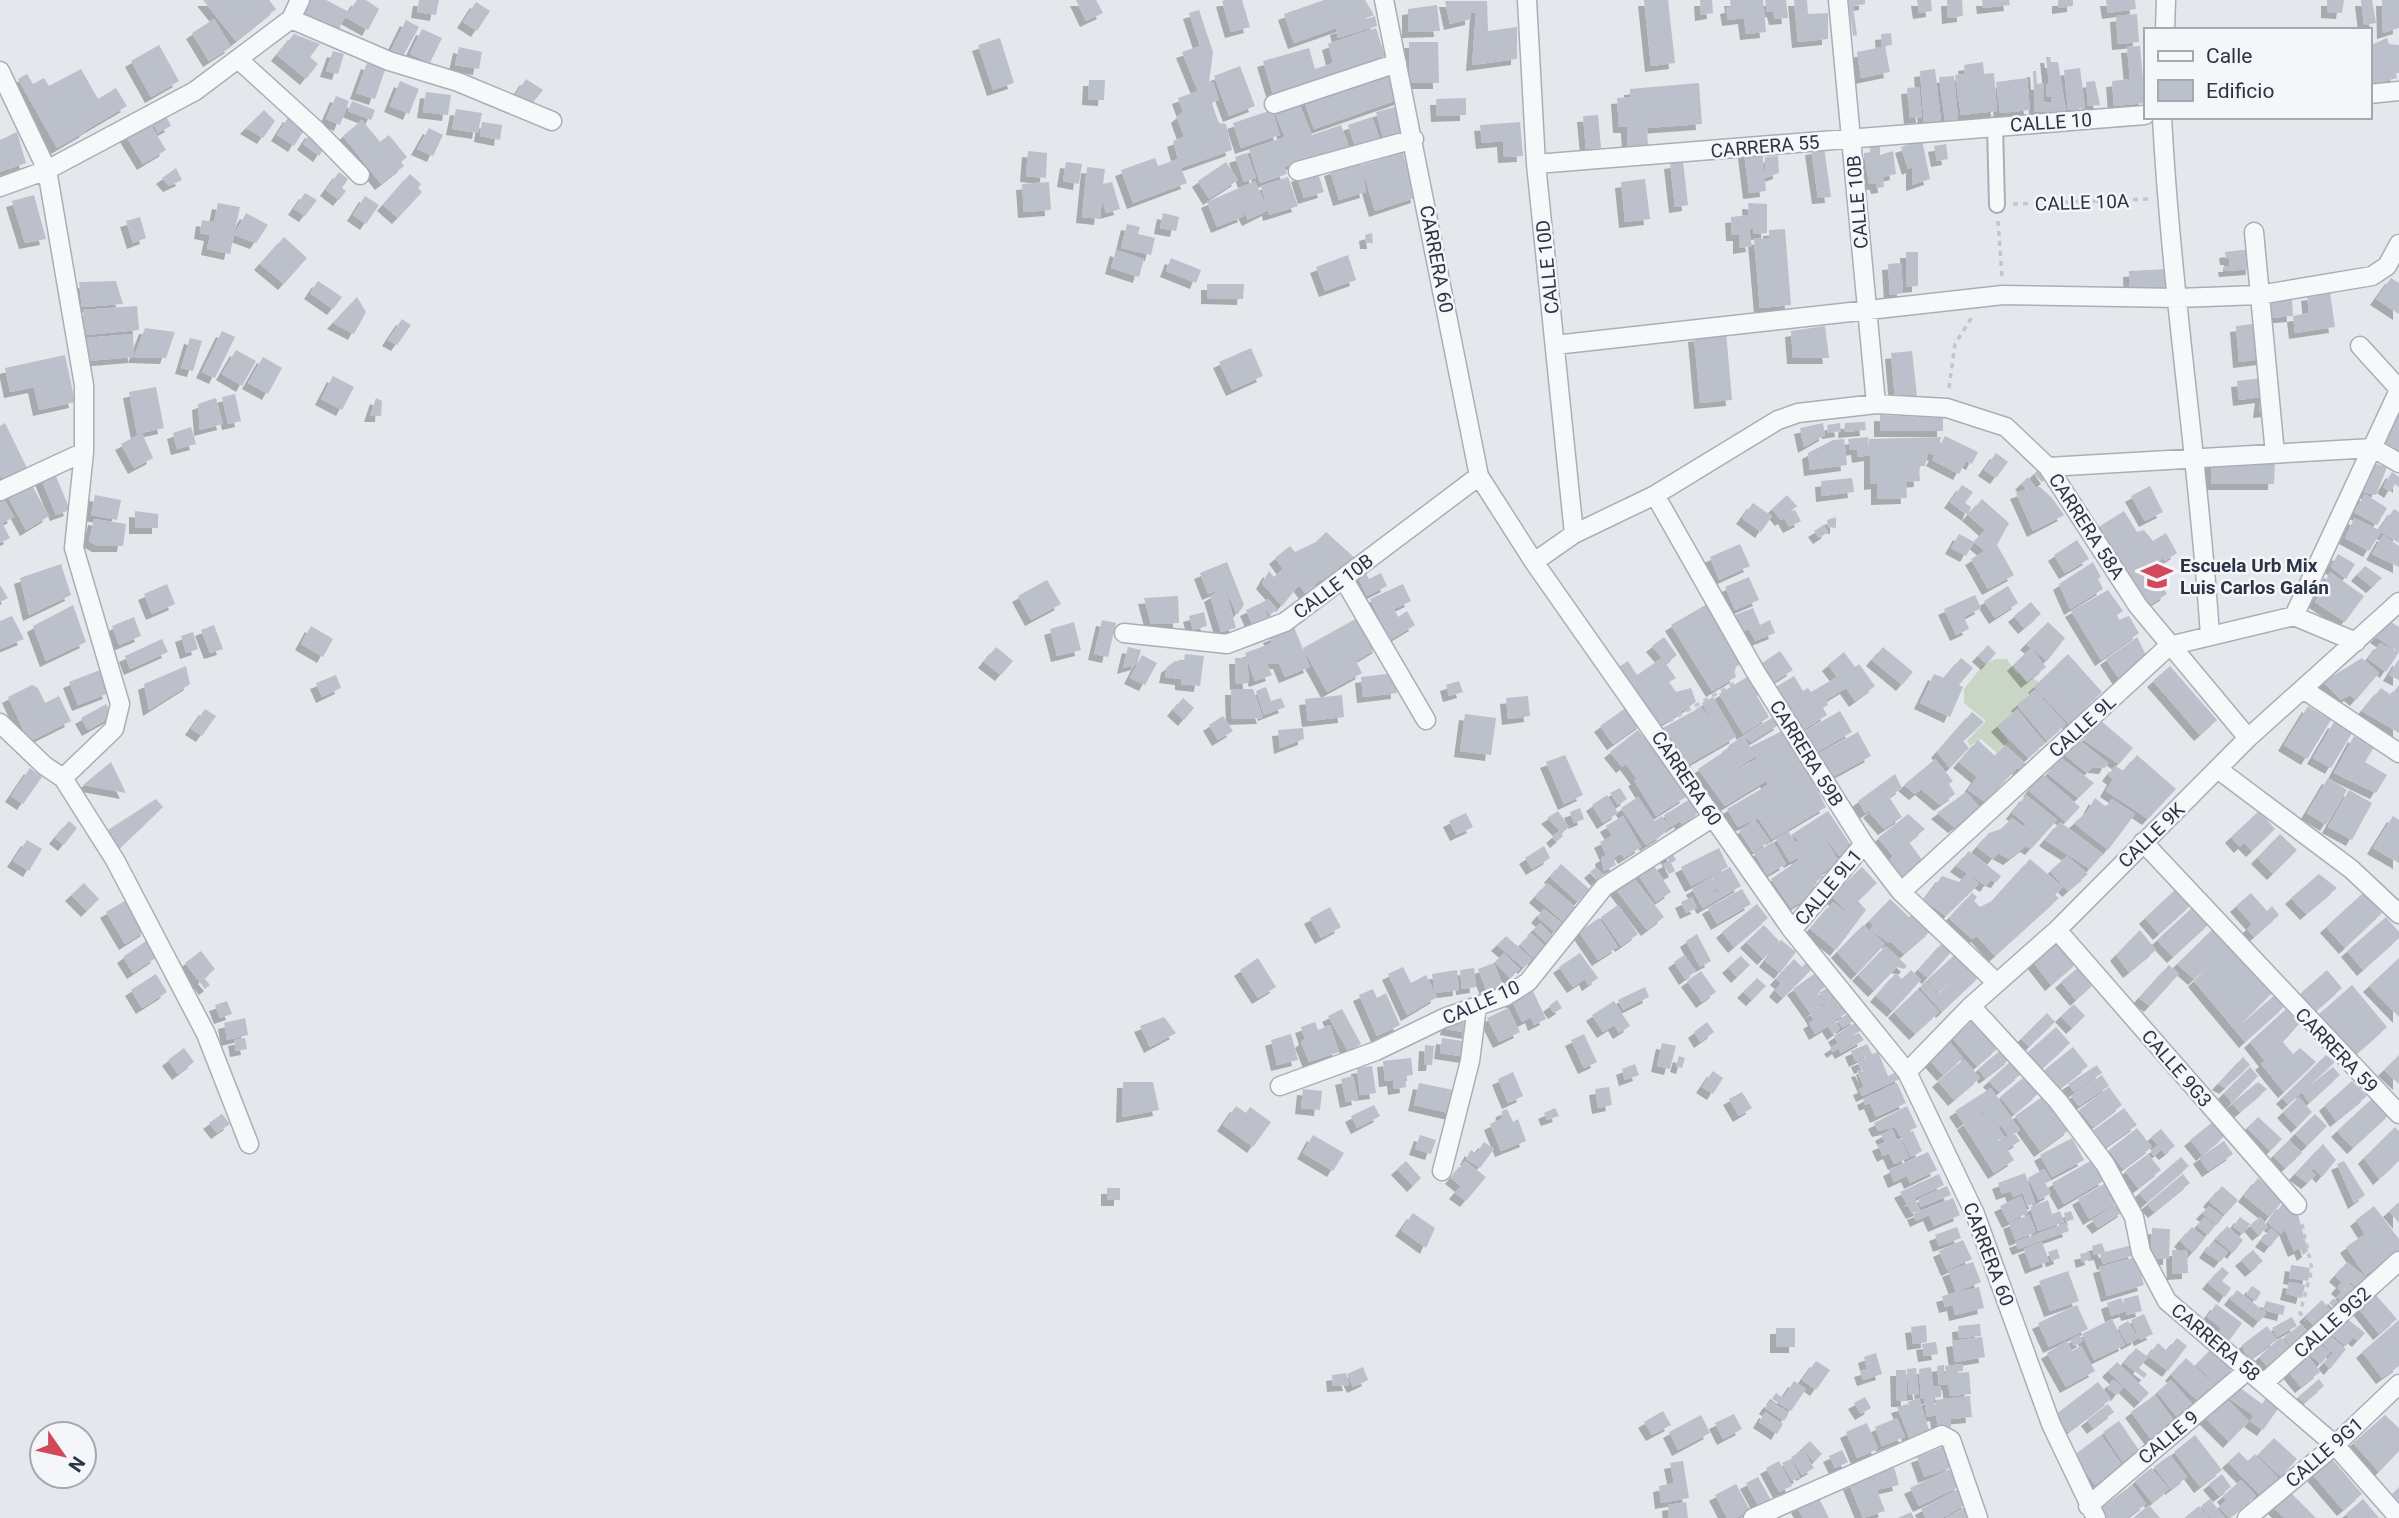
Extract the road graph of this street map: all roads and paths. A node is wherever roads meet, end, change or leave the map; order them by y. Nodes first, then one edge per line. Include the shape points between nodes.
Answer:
1 (300, 0) edge
2 (1384, 0) edge
3 (1527, 0) edge
4 (1838, 0) edge
5 (2166, 0) edge
6 (291, 19) junction
7 (2165, 28) edge
8 (238, 59) junction
9 (1397, 63) junction
10 (0, 71) edge
11 (2399, 91) edge
12 (2371, 94) edge
13 (1274, 104) dead end
14 (2144, 115) edge
15 (2162, 119) edge
16 (552, 121) dead end
17 (1994, 125) junction
18 (1414, 139) junction
19 (1852, 139) junction
20 (1536, 164) junction
21 (47, 170) junction
22 (1298, 171) dead end
23 (360, 175) dead end
24 (0, 187) edge
25 (2166, 199) junction
26 (1997, 205) joint
27 (2254, 232) dead end
28 (2399, 244) edge
29 (2259, 295) junction
30 (2178, 299) junction
31 (1865, 310) junction
32 (1555, 345) junction
33 (2360, 346) dead end
34 (2399, 389) edge
35 (1876, 404) junction
36 (2374, 448) junction
37 (84, 452) junction
38 (2275, 454) junction
39 (2196, 458) junction
40 (2399, 463) edge
41 (2048, 467) junction
42 (1479, 476) junction
43 (0, 491) edge
44 (1655, 495) junction
45 (1574, 534) junction
46 (1534, 562) junction
47 (1343, 578) junction
48 (2396, 610) edge
49 (2294, 616) junction
50 (1124, 634) dead end
51 (2210, 636) junction
52 (2356, 642) junction
53 (2169, 646) junction
54 (1755, 671) junction
55 (2303, 689) junction
56 (1426, 720) dead end
57 (0, 723) edge
58 (1655, 730) junction
59 (2248, 738) junction
60 (2399, 752) edge
61 (2219, 770) junction
62 (63, 778) junction
63 (1713, 818) junction
64 (2143, 842) junction
65 (1864, 844) junction
66 (1901, 892) junction
67 (2398, 909) edge
68 (1792, 930) junction
69 (2057, 930) junction
70 (1997, 983) junction
71 (1477, 1006) junction
72 (1971, 1006) junction
73 (1907, 1072) junction
74 (1280, 1086) dead end
75 (2399, 1114) edge
76 (249, 1144) dead end
77 (1442, 1171) dead end
78 (2297, 1205) joint
79 (2399, 1261) edge
80 (2318, 1334) junction
81 (2249, 1369) junction
82 (2264, 1383) junction
83 (2399, 1384) edge
84 (2335, 1445) junction
85 (2092, 1512) edge
86 (1753, 1518) edge
87 (1978, 1518) edge
88 (2247, 1518) edge
89 (2399, 1518) edge

1 - 6 street
2 - 9 street, CARRERA 60
3 - 20 street, CALLE 10D
4 - 19 street, CALLE 10B
5 - 7 street
6 - 8 street
6 - 16 street
8 - 21 street via 195,91
8 - 23 street
9 - 13 street
9 - 18 street, CARRERA 60
10 - 21 street
11 - 12 street
14 - 17 street, CALLE 10
15 - 25 street
17 - 19 street, CARRERA 55
17 - 26 street, CALLE 10
18 - 22 street
18 - 42 street, CARRERA 60
19 - 20 street, CARRERA 55
19 - 31 street, CALLE 10B
20 - 32 street, CALLE 10D
21 - 24 street
21 - 37 street via 84,385
25 - 26 path, CALLE 10A
25 - 30 street
27 - 29 street
28 - 29 street via 2387,266 2372,276
29 - 30 street
29 - 38 street
30 - 31 street via 2003,295
30 - 39 street
31 - 32 street
31 - 35 street, CALLE 10B
32 - 45 street, CALLE 10D
33 - 34 street
34 - 36 street
35 - 41 street, CARRERA 58A via 1947,408 2006,428
35 - 44 street, CARRERA 58A via 1798,413 1778,420
36 - 38 street
36 - 40 street
36 - 49 street
37 - 43 street
37 - 62 street via 74,548 120,704 114,729
38 - 39 street
39 - 41 street
39 - 51 street
41 - 53 street, CARRERA 58A
42 - 46 street, CARRERA 60
42 - 47 street, CALLE 10B
44 - 45 street, CARRERA 58A
44 - 54 street, CARRERA 59B
45 - 46 street, CARRERA 58A
46 - 58 street, CARRERA 60
47 - 50 street, CALLE 10B via 1285,622 1227,644
47 - 56 street
48 - 52 street, CALLE 9K
49 - 51 street, CALLE 9L
49 - 52 street
51 - 53 street, CALLE 9L
52 - 55 street, CALLE 9K
53 - 59 street, CARRERA 58A
53 - 66 street, CALLE 9L
54 - 58 path
54 - 65 street, CARRERA 59B
55 - 59 street, CALLE 9K
55 - 60 street
57 - 62 street
58 - 63 street, CARRERA 60
59 - 61 street, CALLE 9K
61 - 64 street, CALLE 9K
61 - 67 street
62 - 76 street via 115,860 205,1034
63 - 68 street, CARRERA 60
63 - 71 street, CALLE 10 via 1604,887 1528,982
64 - 69 street, CALLE 9K
64 - 75 street, CARRERA 59
65 - 66 street, CARRERA 59B
65 - 68 street, CALLE 9L1
66 - 70 street, CARRERA 59B
68 - 73 street, CARRERA 60
69 - 70 street, CALLE 9K
69 - 78 street, CALLE 9G3
70 - 72 street, CALLE 9K
71 - 74 street, CALLE 10 via 1376,1051
71 - 77 street via 1470,1061
72 - 73 street, CALLE 9K
72 - 81 street, CARRERA 58 via 2058,1101 2105,1164 2134,1217 2141,1252 2167,1301
73 - 85 street, CARRERA 60 via 1975,1214 2052,1424
78 - 80 path via 2312,1269 2300,1313
79 - 80 street, CALLE 9G2
80 - 82 street, CALLE 9G2
81 - 82 street, CARRERA 58
81 - 85 street, CALLE 9
82 - 84 street, CARRERA 58
83 - 84 street, CALLE 9G1
84 - 88 street, CALLE 9G1
84 - 89 street, CARRERA 58
86 - 87 street via 1942,1436 1951,1440

